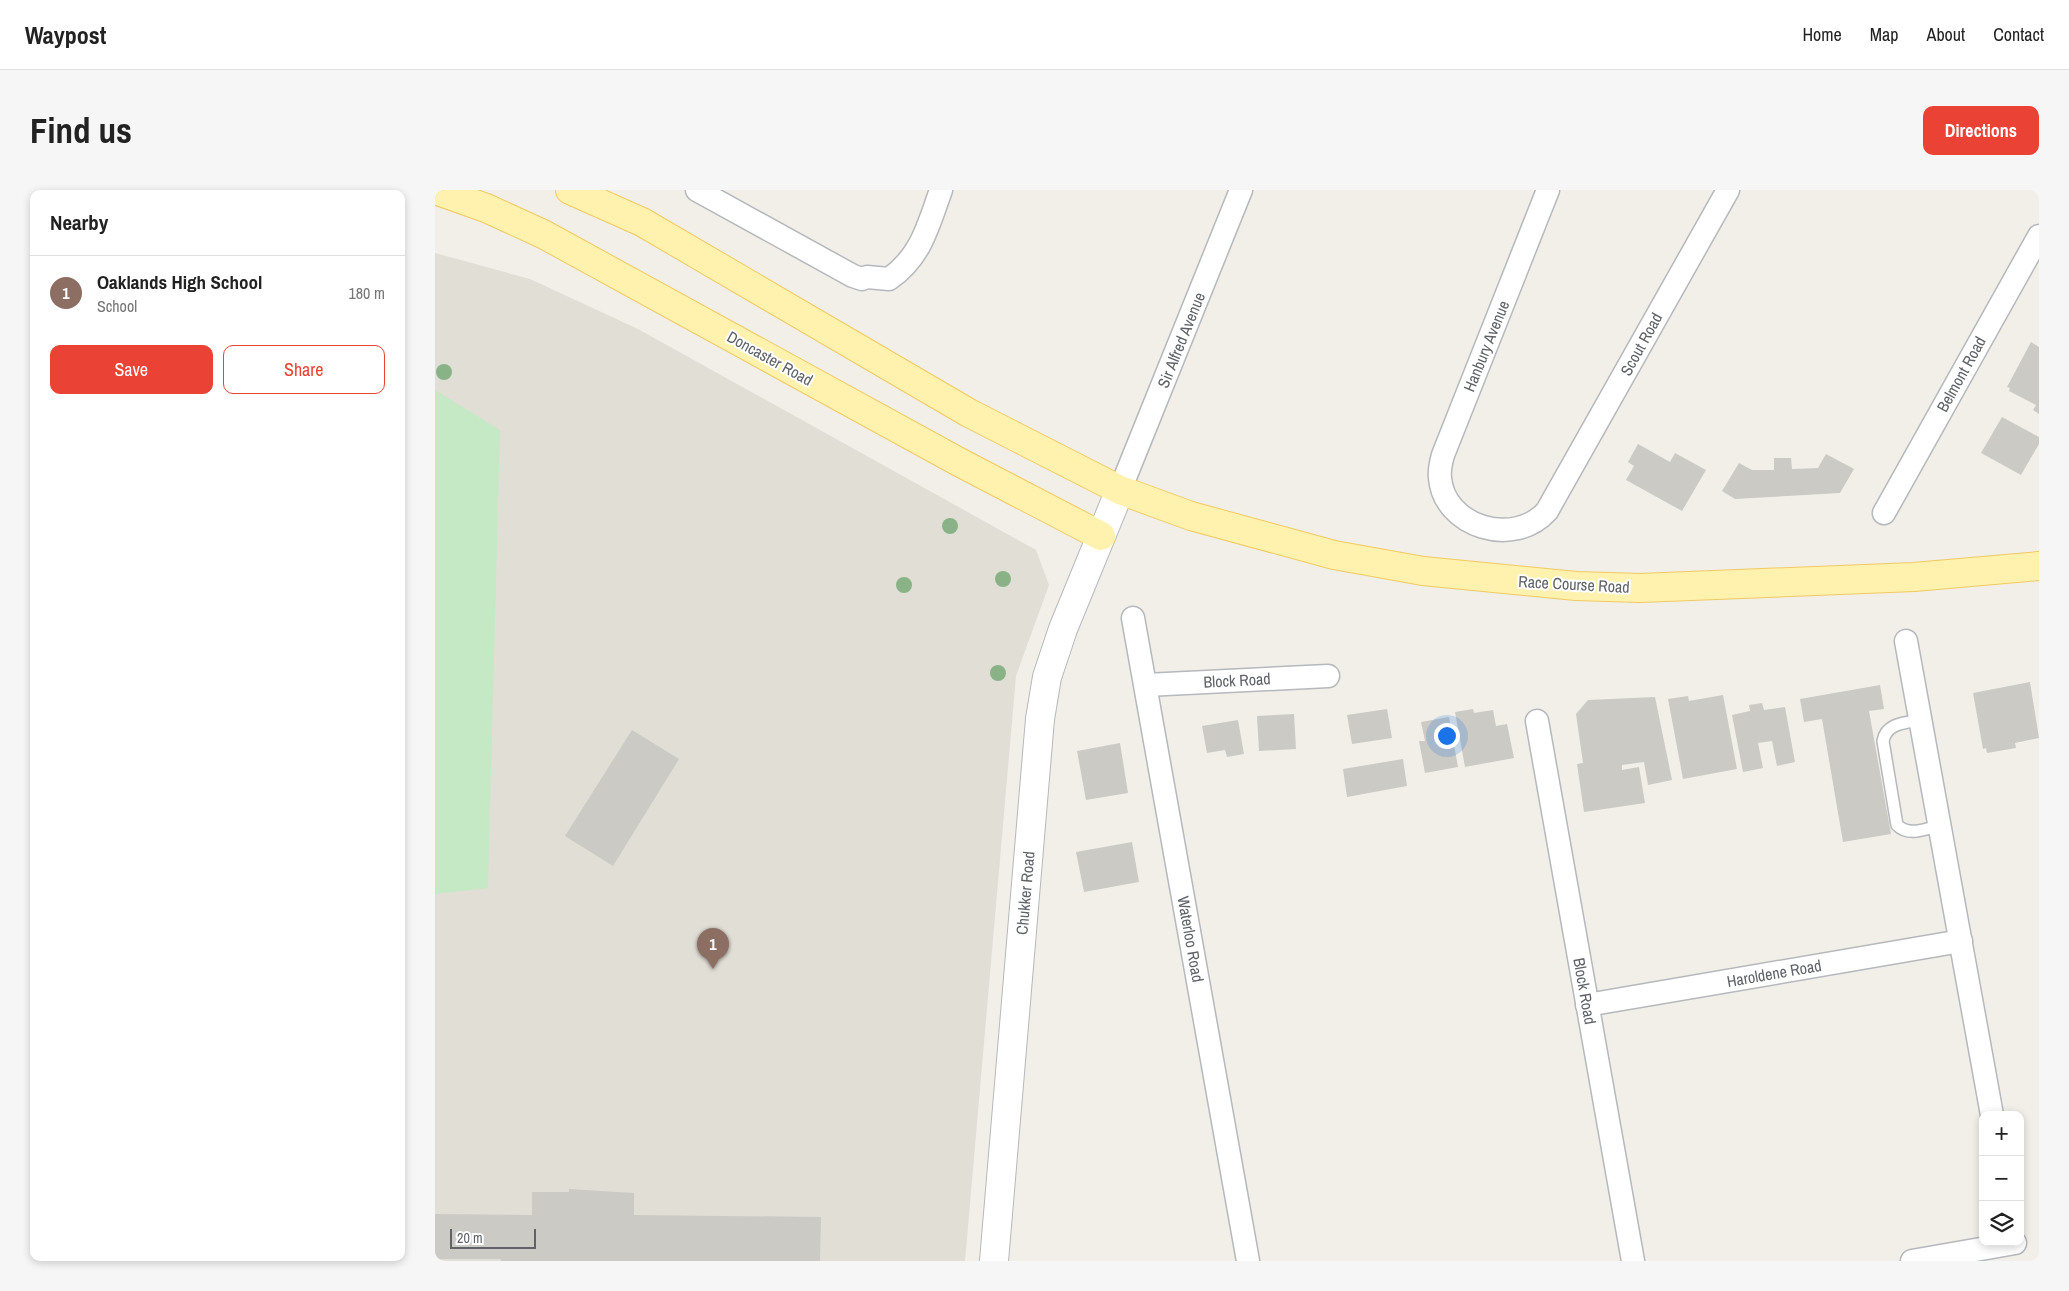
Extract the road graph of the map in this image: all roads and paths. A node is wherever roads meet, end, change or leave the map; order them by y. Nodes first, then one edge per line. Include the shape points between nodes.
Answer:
1 (435, 190) edge
2 (570, 190) edge
3 (697, 190) edge
4 (941, 190) edge
5 (1241, 190) edge
6 (1548, 190) edge
7 (1728, 190) edge
8 (2039, 236) edge
9 (1120, 490) junction
10 (1555, 500) joint
11 (1883, 513) dead end
12 (1101, 536) junction
13 (2039, 566) edge
14 (1133, 618) dead end
15 (1906, 641) dead end
16 (1328, 676) dead end
17 (1146, 685) junction
18 (1921, 720) junction
19 (1537, 721) dead end
20 (1940, 825) junction
21 (1961, 941) junction
22 (1587, 1005) junction
23 (1991, 1111) edge
24 (2016, 1249) edge
25 (994, 1261) edge
26 (1247, 1261) edge
27 (1633, 1261) edge
28 (1912, 1261) edge

1 - 12 main road, Doncaster Road via 543,234 959,462
2 - 9 main road via 642,222 969,413
3 - 4 street via 862,279 889,279 911,260
5 - 9 street, Sir Alfred Avenue
6 - 10 street, Hanbury Avenue via 1443,455 1440,478 1443,491 1459,513 1472,523 1502,531 1528,527 1540,519
7 - 10 street, Scout Road
8 - 11 street, Belmont Road
9 - 12 street, Chukker Road
9 - 13 main road, Race Course Road via 1191,516 1334,555 1423,571 1557,585 1639,588 1914,577
12 - 25 street, Chukker Road via 1047,677 1040,719
14 - 17 street, Waterloo Road
15 - 18 street
16 - 17 street, Block Road
17 - 26 street, Waterloo Road
18 - 20 street
18 - 20 lane via 1897,725 1884,735 1897,825 1914,832
19 - 22 street, Block Road
20 - 21 street
21 - 22 street, Haroldene Road
21 - 23 street
22 - 27 street, Block Road
24 - 28 street

